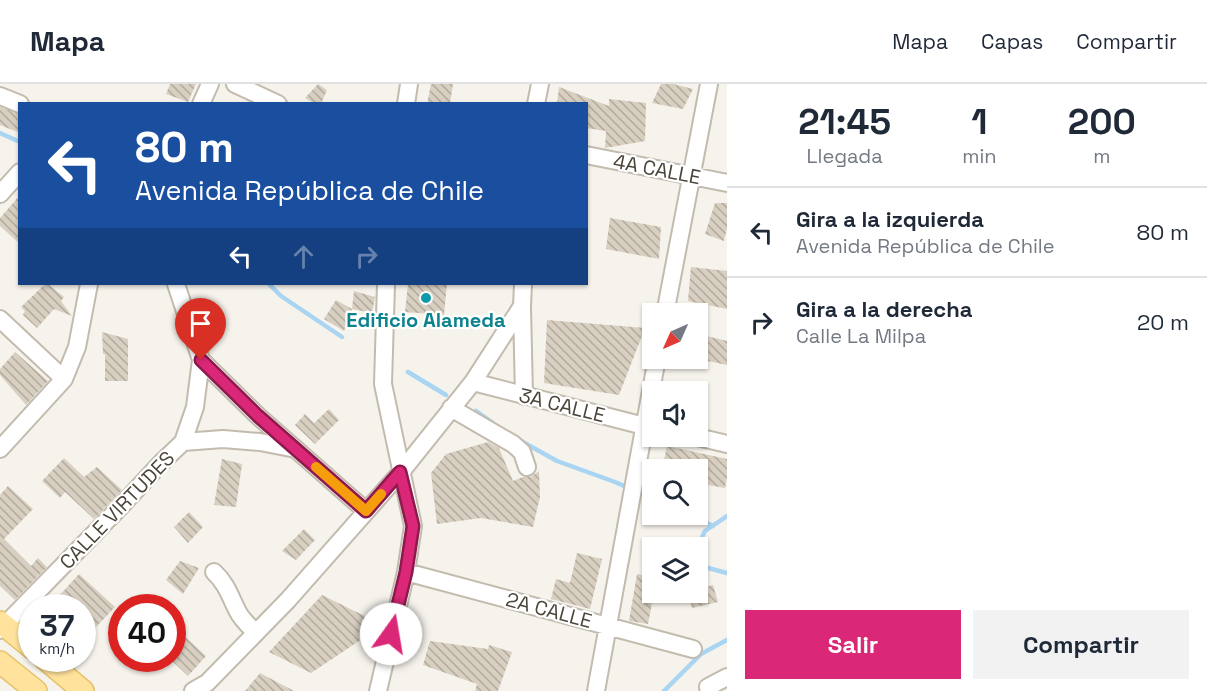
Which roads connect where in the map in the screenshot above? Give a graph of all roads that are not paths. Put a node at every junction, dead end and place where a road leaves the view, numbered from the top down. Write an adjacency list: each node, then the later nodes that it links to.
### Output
1 (210, 84): 7 (street)
2 (235, 84): 8 (street)
3 (409, 84): 9 (street)
4 (540, 84): 10 (street)
5 (709, 84): 14 (street)
6 (0, 96): 11 (street)
7 (202, 102)
8 (274, 102)
9 (406, 102)
10 (536, 102)
11 (18, 103)
12 (588, 154): 14 (street, 4A CALLE)
13 (18, 174): 16 (street)
14 (691, 176): 15 (street, 4A CALLE); 21 (street)
15 (727, 183)
16 (0, 194)
17 (89, 285): 25 (street)
18 (176, 285): 24 (street)
19 (386, 285): 37 (street)
20 (523, 285): 22 (street)
21 (667, 303)
22 (522, 306): 26 (street); 27 (street)
23 (0, 319): 25 (street)
24 (201, 360): 31 (street, CALLE VIRTUDES); 35 (street)
25 (64, 379): 34 (street)
26 (472, 382): 27 (street, 3A CALLE); 28 (street)
27 (524, 396): 29 (street, 3A CALLE)
28 (451, 408): 36 (street); 37 (street)
29 (642, 426)
30 (708, 440): 32 (street)
31 (183, 442): 35 (street, CALLE VIRTUDES); 41 (street, CALLE VIRTUDES)
32 (727, 444)
33 (644, 447): 42 (street)
34 (0, 449)
35 (297, 449): 38 (street)
36 (527, 467)
37 (400, 472): 38 (street); 40 (street)
38 (366, 511): 43 (street)
39 (214, 572): 43 (street)
40 (406, 572): 42 (street, 2A CALLE); 53 (street)
41 (1, 626): 44 (main road)
42 (608, 626): 45 (street, 2A CALLE); 54 (street)
43 (256, 633): 49 (street)
44 (18, 638)
45 (693, 650)
46 (0, 662): 51 (main road)
47 (61, 672): 52 (main road)
48 (727, 677): 50 (street)
49 (201, 688)
50 (709, 689)
51 (36, 691)
52 (83, 691)
53 (378, 691)
54 (596, 691)

